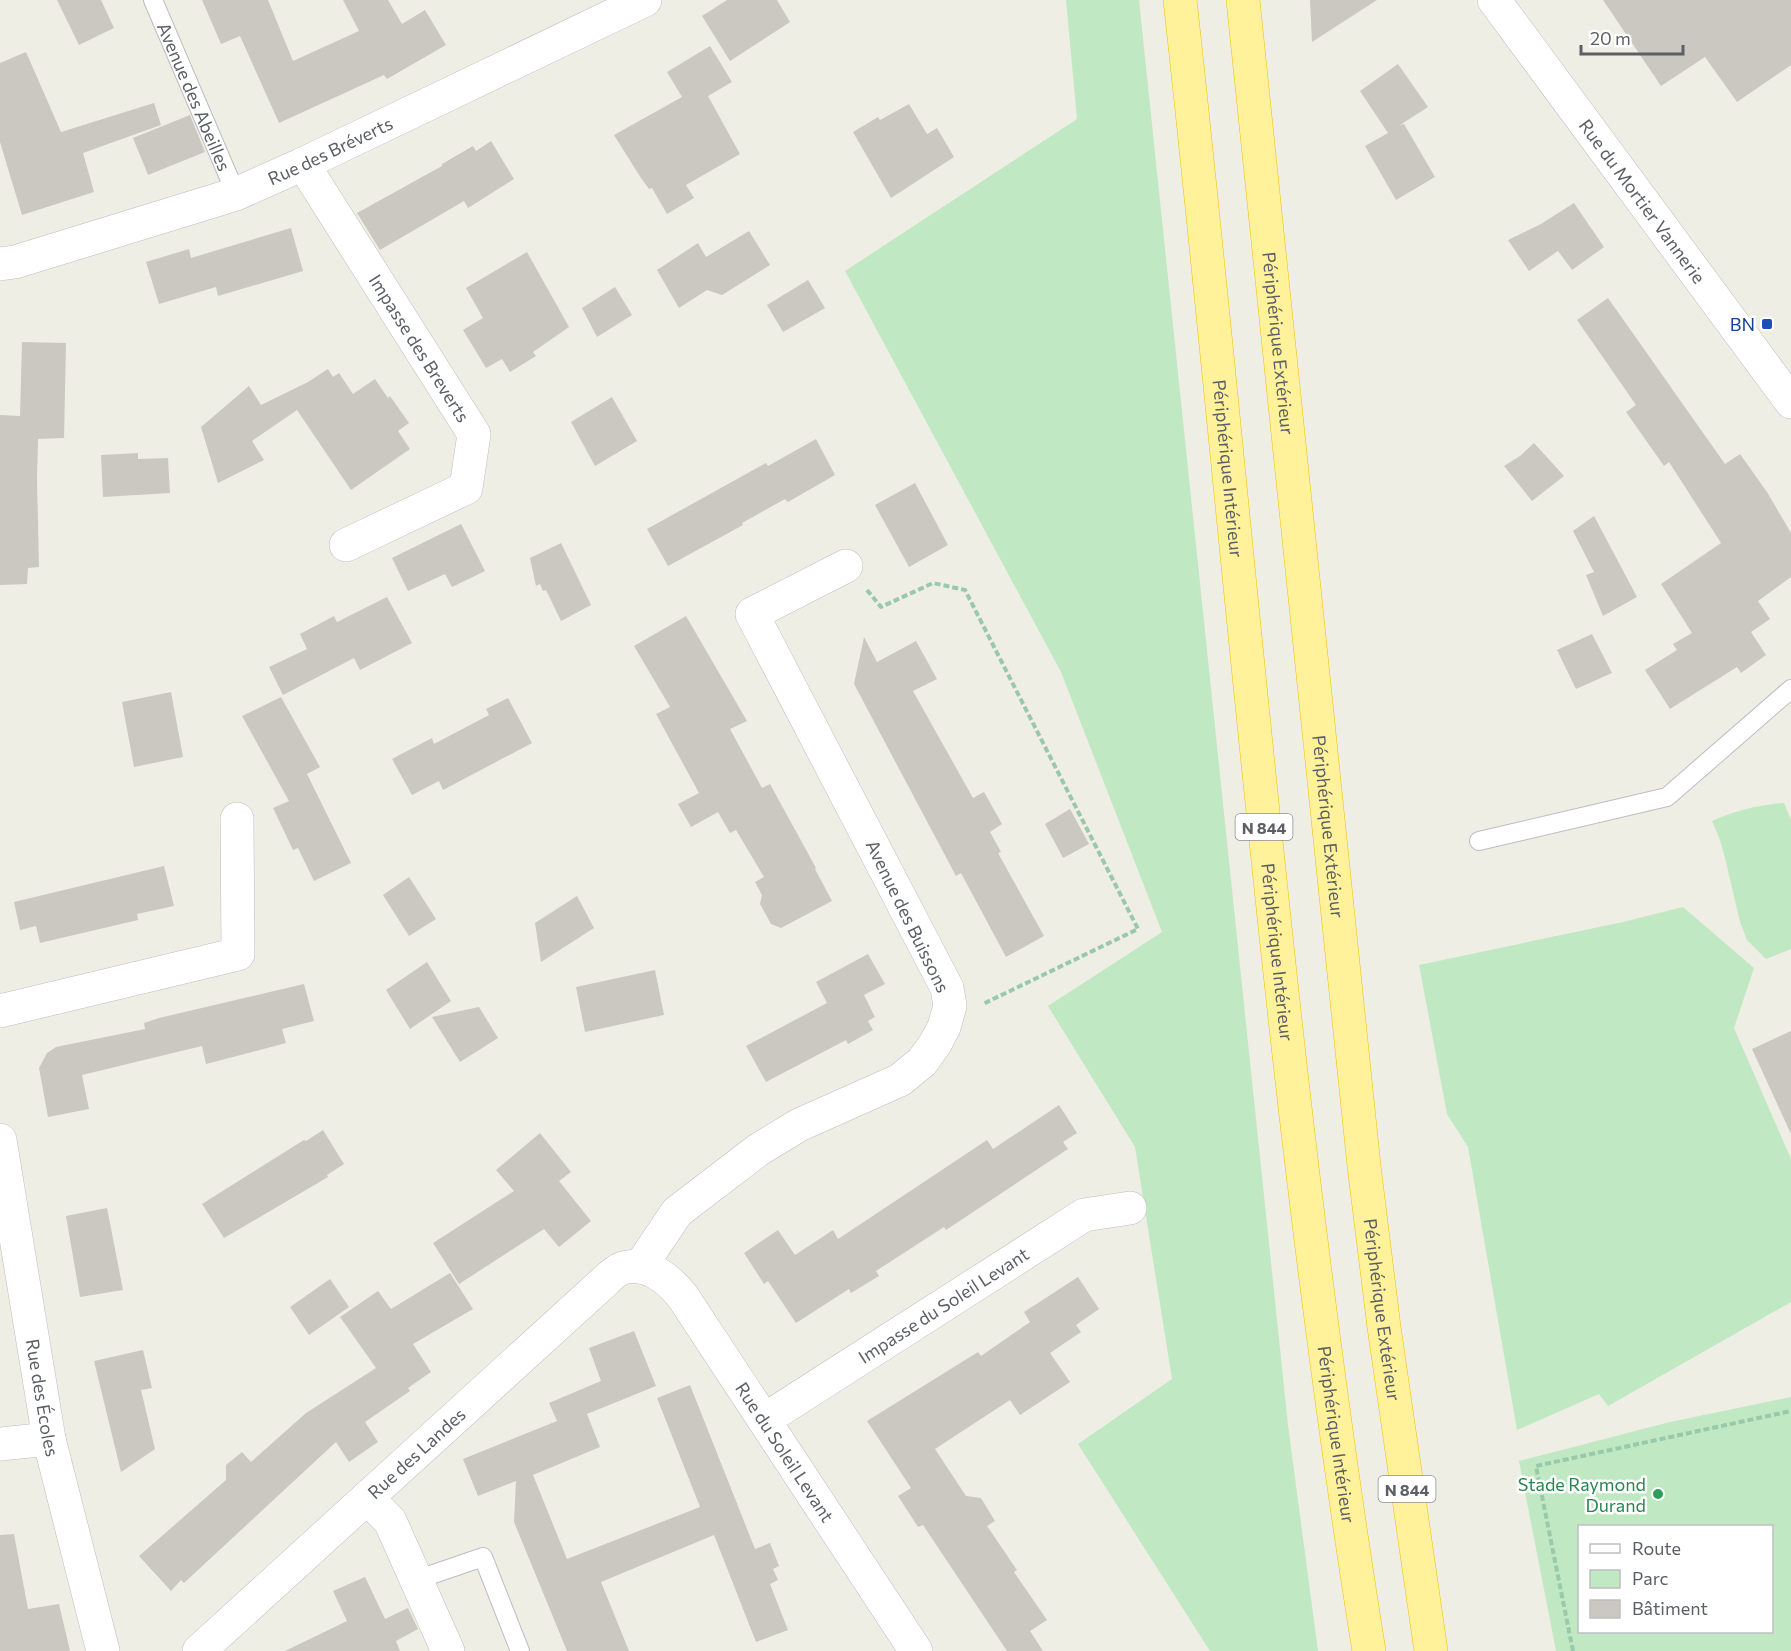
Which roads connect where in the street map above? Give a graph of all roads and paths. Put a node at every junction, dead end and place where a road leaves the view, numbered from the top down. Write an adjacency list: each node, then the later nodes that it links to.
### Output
1 (153, 0): 7 (lane, Avenue des Abeilles)
2 (645, 0): 6 (street, Rue des Bréverts)
3 (1180, 0): 31 (highway, Périphérique Intérieur / N 844)
4 (1243, 0): 32 (highway, Périphérique Extérieur / N 844)
5 (1494, 0): 9 (street, Rue du Mortier Vannerie)
6 (303, 164): 7 (street, Rue des Bréverts); 10 (street, Impasse des Breverts)
7 (236, 194): 8 (street, Rue des Bréverts)
8 (0, 264)
9 (1791, 402)
10 (346, 545)
11 (846, 566): 15 (street, Avenue des Buissons); 15 (path)
12 (1791, 689): 14 (lane)
13 (237, 819): 16 (street)
14 (1479, 841)
15 (950, 1006): 19 (street, Avenue des Buissons)
16 (0, 1011)
17 (0, 1140): 22 (street, Rue des Écoles)
18 (1130, 1208): 21 (street, Impasse du Soleil Levant)
19 (640, 1267): 21 (street, Rue du Soleil Levant); 24 (street, Rue des Landes)
20 (1791, 1411): 33 (path)
21 (764, 1420): 30 (street, Rue du Soleil Levant)
22 (49, 1439): 23 (street); 26 (street, Rue des Écoles)
23 (0, 1444)
24 (367, 1498): 25 (street); 27 (street, Rue des Landes)
25 (416, 1580): 28 (street); 29 (lane)
26 (103, 1651)
27 (198, 1651)
28 (448, 1651)
29 (520, 1651)
30 (916, 1651)
31 (1369, 1651)
32 (1431, 1651)
33 (1573, 1651)

